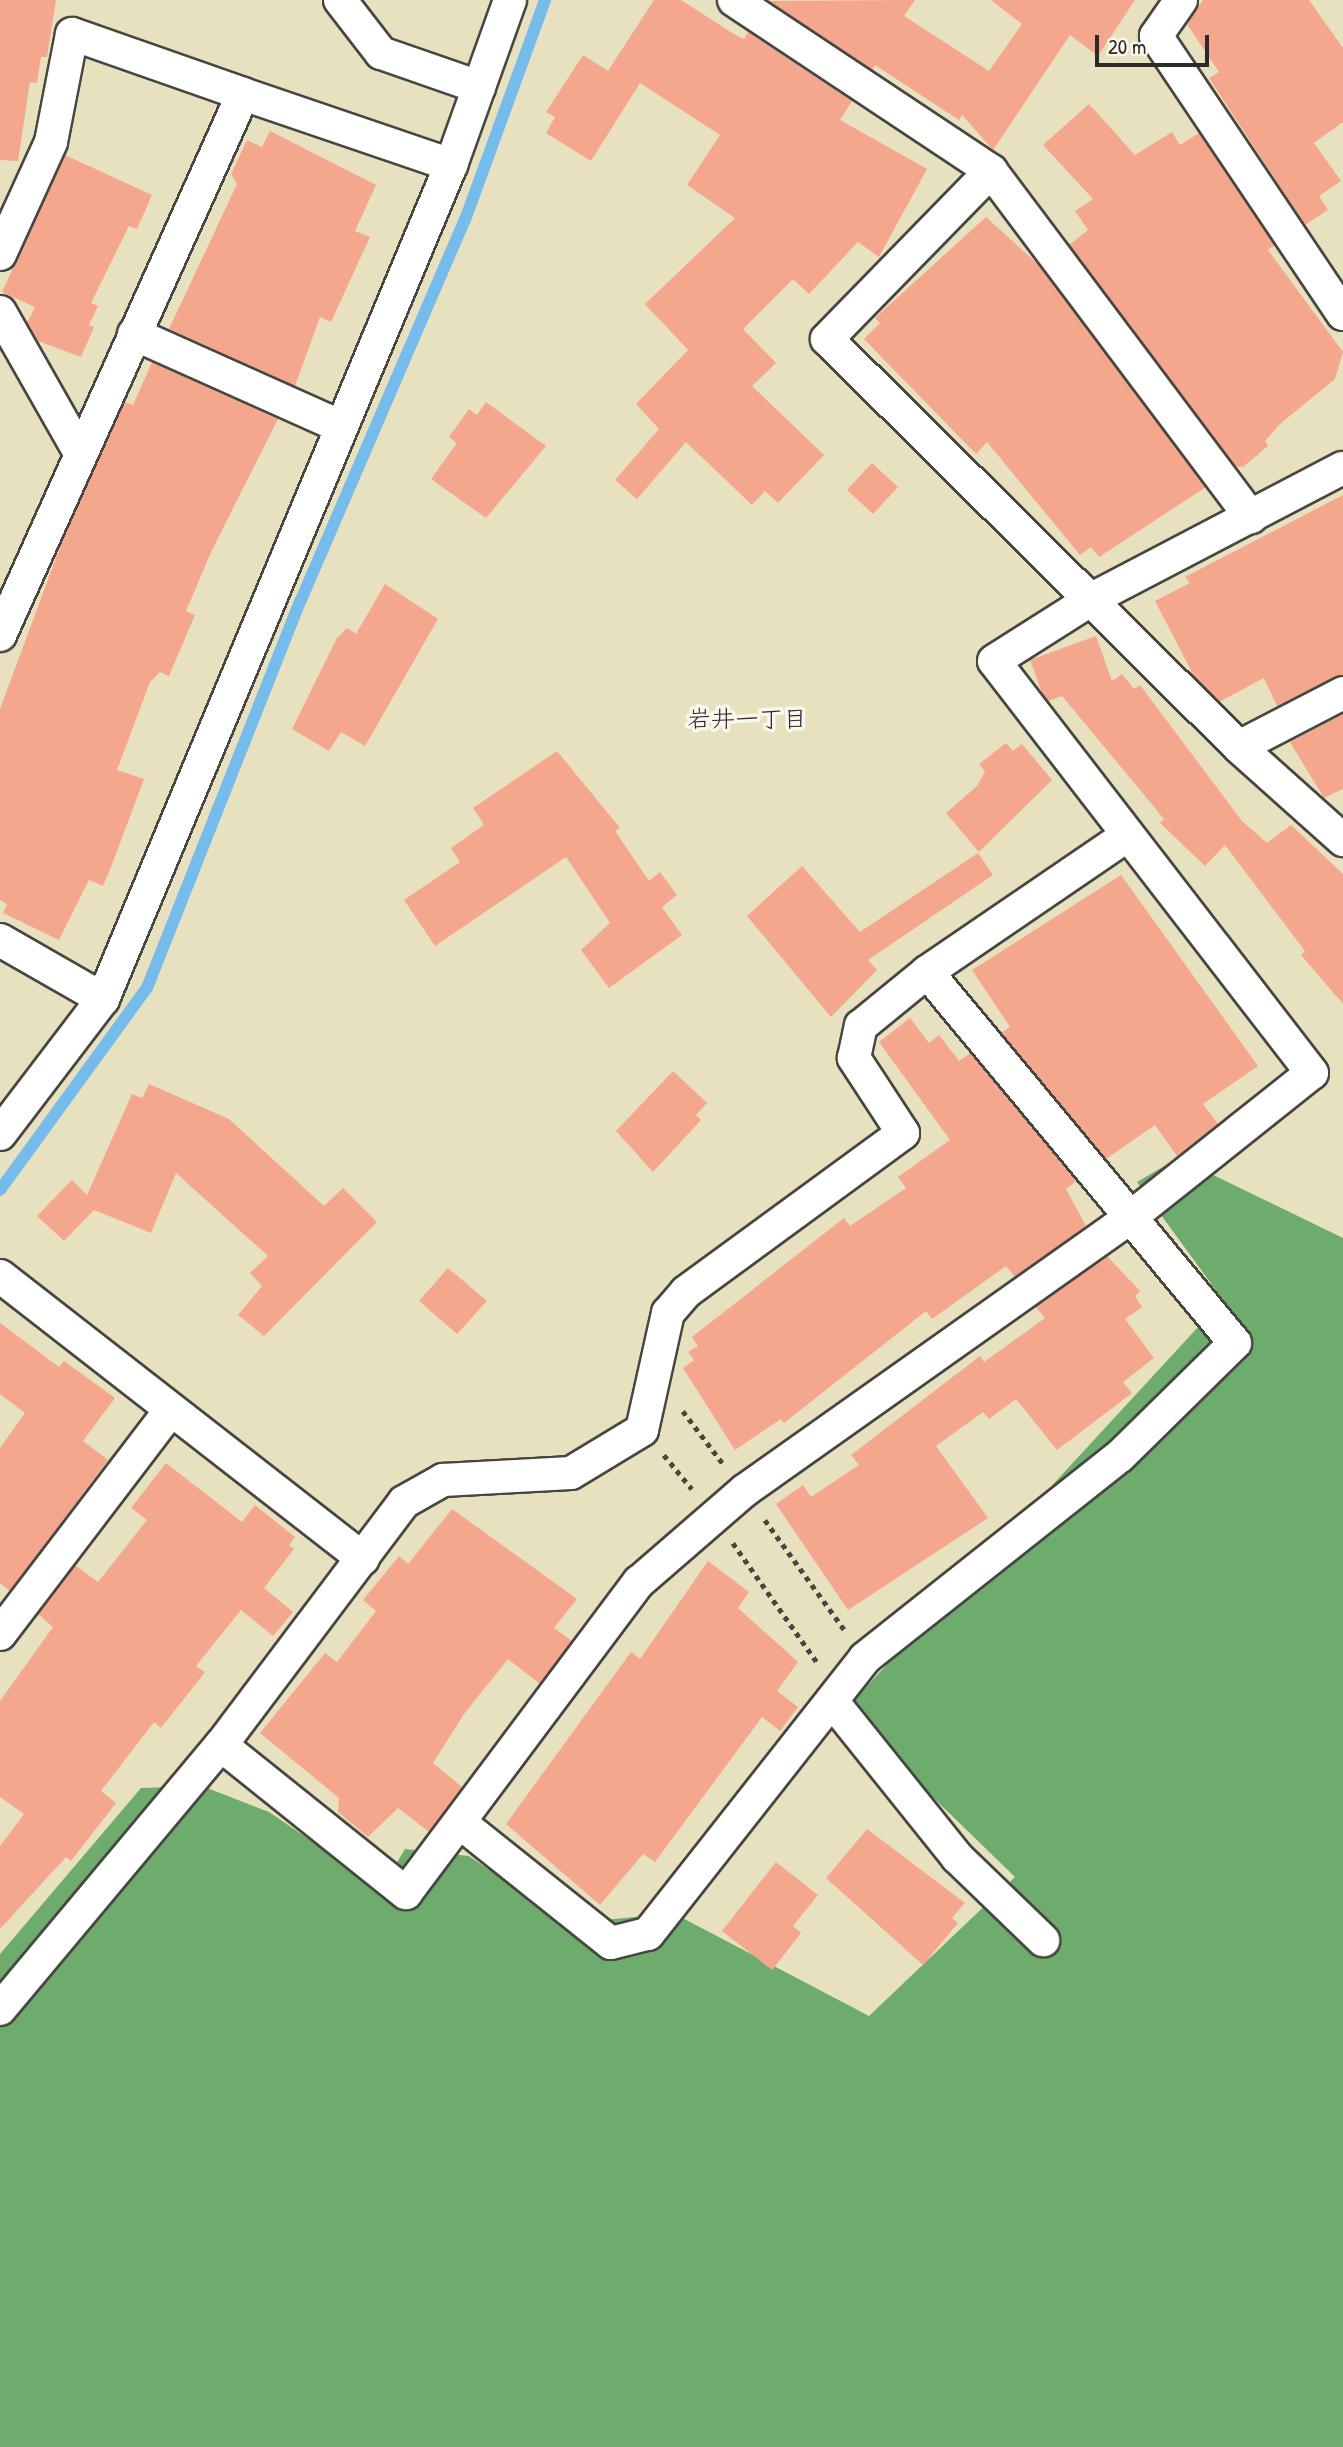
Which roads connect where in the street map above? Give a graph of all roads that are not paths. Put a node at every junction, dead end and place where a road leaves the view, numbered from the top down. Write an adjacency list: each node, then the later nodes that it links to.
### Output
1 (340, 0): 5 (street)
2 (510, 0): 5 (street)
3 (734, 0): 8 (street)
4 (1181, 0): 11 (street)
5 (479, 87): 7 (street)
6 (243, 94): 7 (street); 9 (street); 12 (street)
7 (451, 165): 13 (street)
8 (991, 171): 16 (street); 17 (street)
9 (0, 254)
10 (0, 312): 14 (street)
11 (1343, 314)
12 (134, 334): 13 (street); 14 (street)
13 (340, 426): 25 (street)
14 (79, 451): 18 (street)
15 (1343, 468): 16 (street)
16 (1251, 517): 17 (street)
17 (1090, 600): 20 (street); 21 (street)
18 (0, 635)
19 (1343, 693): 20 (street)
20 (1240, 747): 22 (street)
21 (1128, 835): 24 (street); 27 (street)
22 (1343, 840)
23 (0, 940): 25 (street)
24 (927, 972): 27 (street); 30 (street)
25 (103, 999): 26 (street)
26 (0, 1134)
27 (1127, 1220): 32 (street); 34 (street)
28 (0, 1276): 29 (street)
29 (170, 1411): 30 (street); 31 (street)
30 (363, 1559): 33 (street)
31 (0, 1634)
32 (834, 1696): 34 (street); 35 (street)
33 (221, 1745): 34 (street); 36 (street)
34 (463, 1825)
35 (1043, 1940)
36 (0, 2009)

